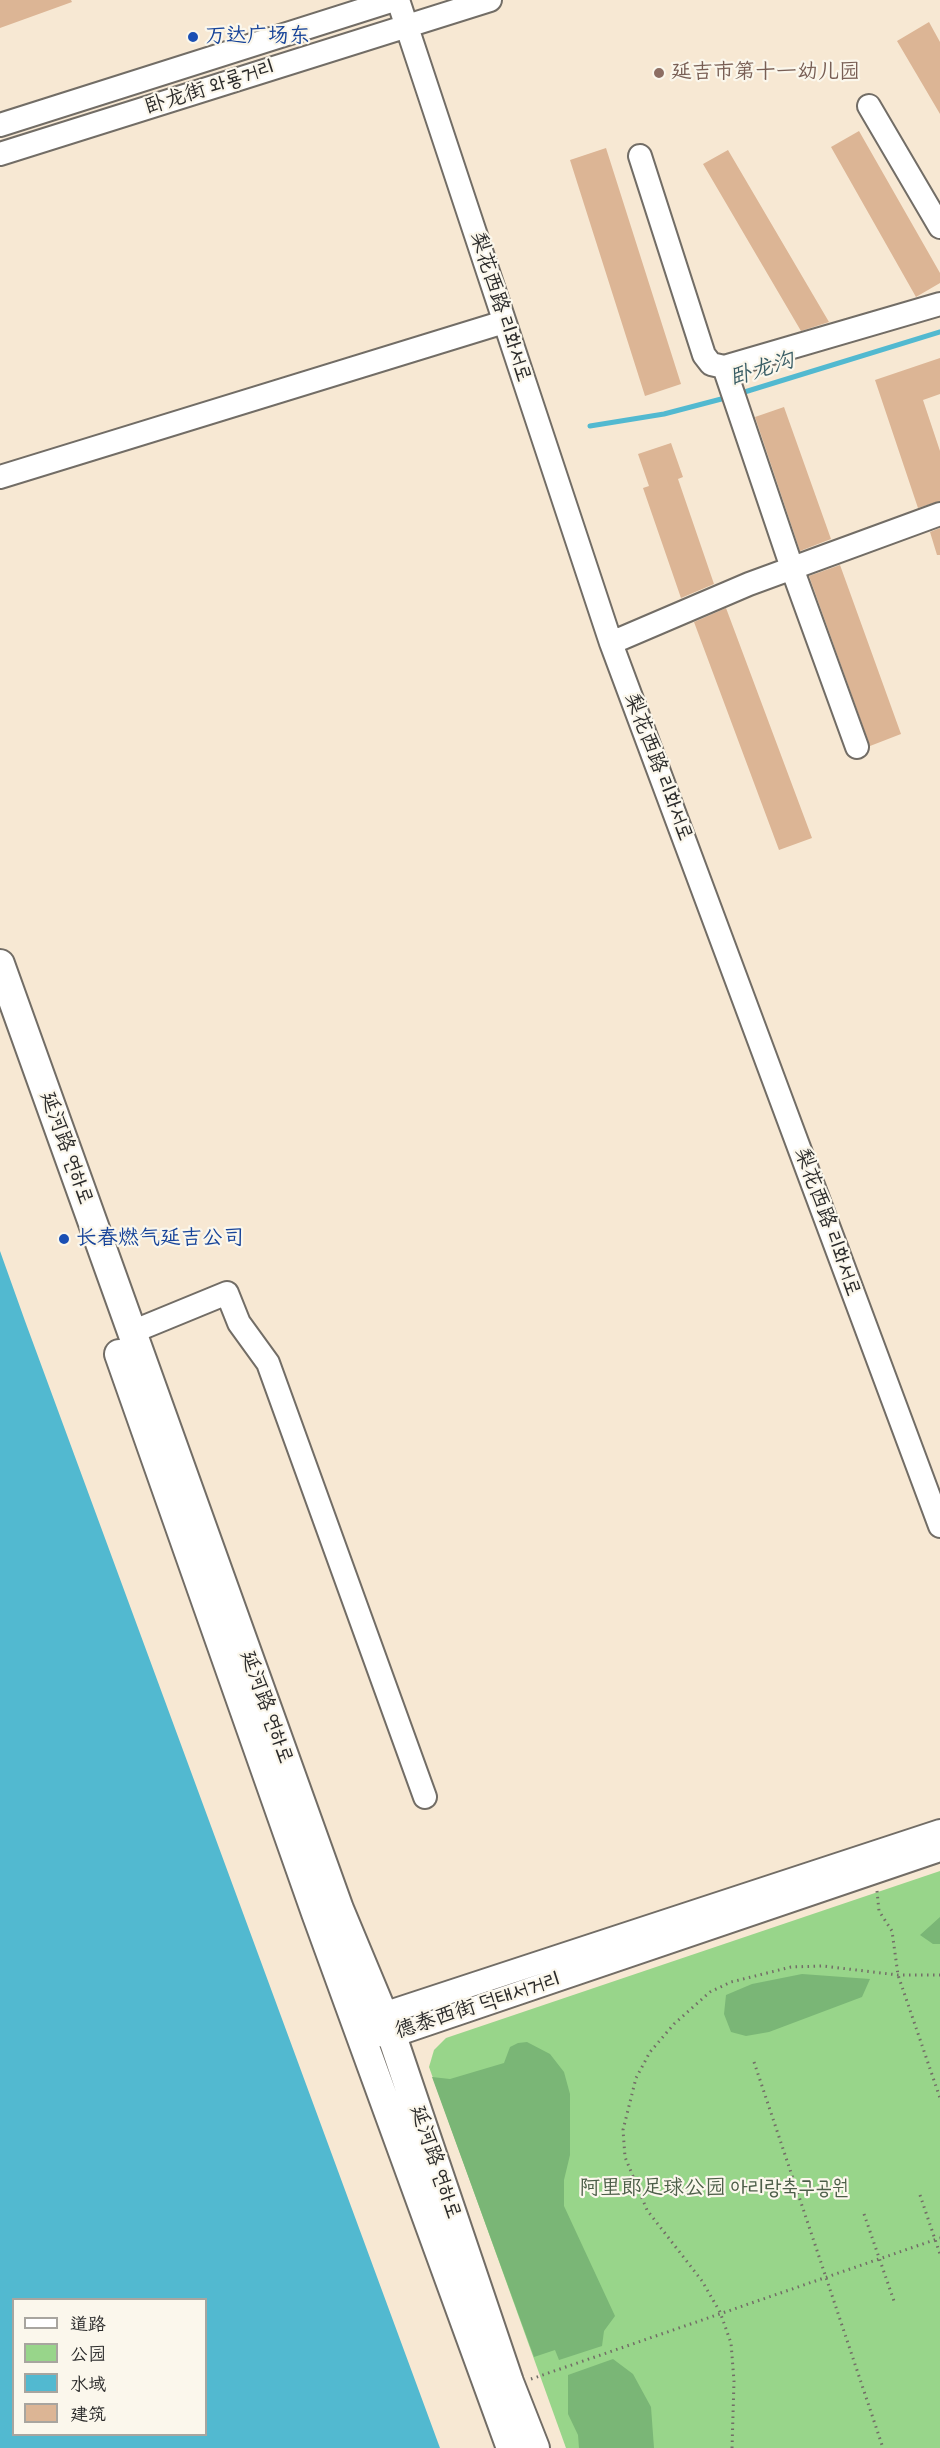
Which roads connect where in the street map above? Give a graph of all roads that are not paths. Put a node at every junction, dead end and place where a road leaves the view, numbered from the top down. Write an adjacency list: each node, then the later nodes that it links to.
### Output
1 (396, 0): 3 (street, 梨花西路 리화서로); 5 (street, 卧龙街 와룡거리)
2 (490, 0): 3 (street, 卧龙街 와룡거리)
3 (406, 26): 6 (street, 卧龙街 와룡거리); 10 (street, 梨花西路 리화서로)
4 (869, 106): 8 (street)
5 (0, 125)
6 (0, 154)
7 (640, 156): 11 (street)
8 (940, 227)
9 (940, 304): 11 (street)
10 (504, 322): 12 (street); 15 (street, 梨花西路 리화서로)
11 (730, 384): 14 (street)
12 (0, 477)
13 (940, 514): 14 (street)
14 (792, 568): 15 (street); 16 (street)
15 (611, 644): 20 (street, 梨花西路 리화서로)
16 (857, 747)
17 (0, 964): 19 (main road, 延河路 연하로)
18 (0, 1018): 25 (main road, 延河路 연하로)
19 (132, 1332): 21 (street); 24 (main road, 延河路 연하로)
20 (940, 1526)
21 (425, 1797)
22 (940, 1831): 24 (street, 德泰西街 덕태서거리)
23 (940, 1850): 24 (street, 德泰西街 덕태서거리)
24 (388, 2025): 25 (street, 德泰西街 덕태서거리); 27 (main road, 延河路 연하로)
25 (360, 2035): 26 (main road, 延河路 연하로)
26 (512, 2448)
27 (535, 2448)

